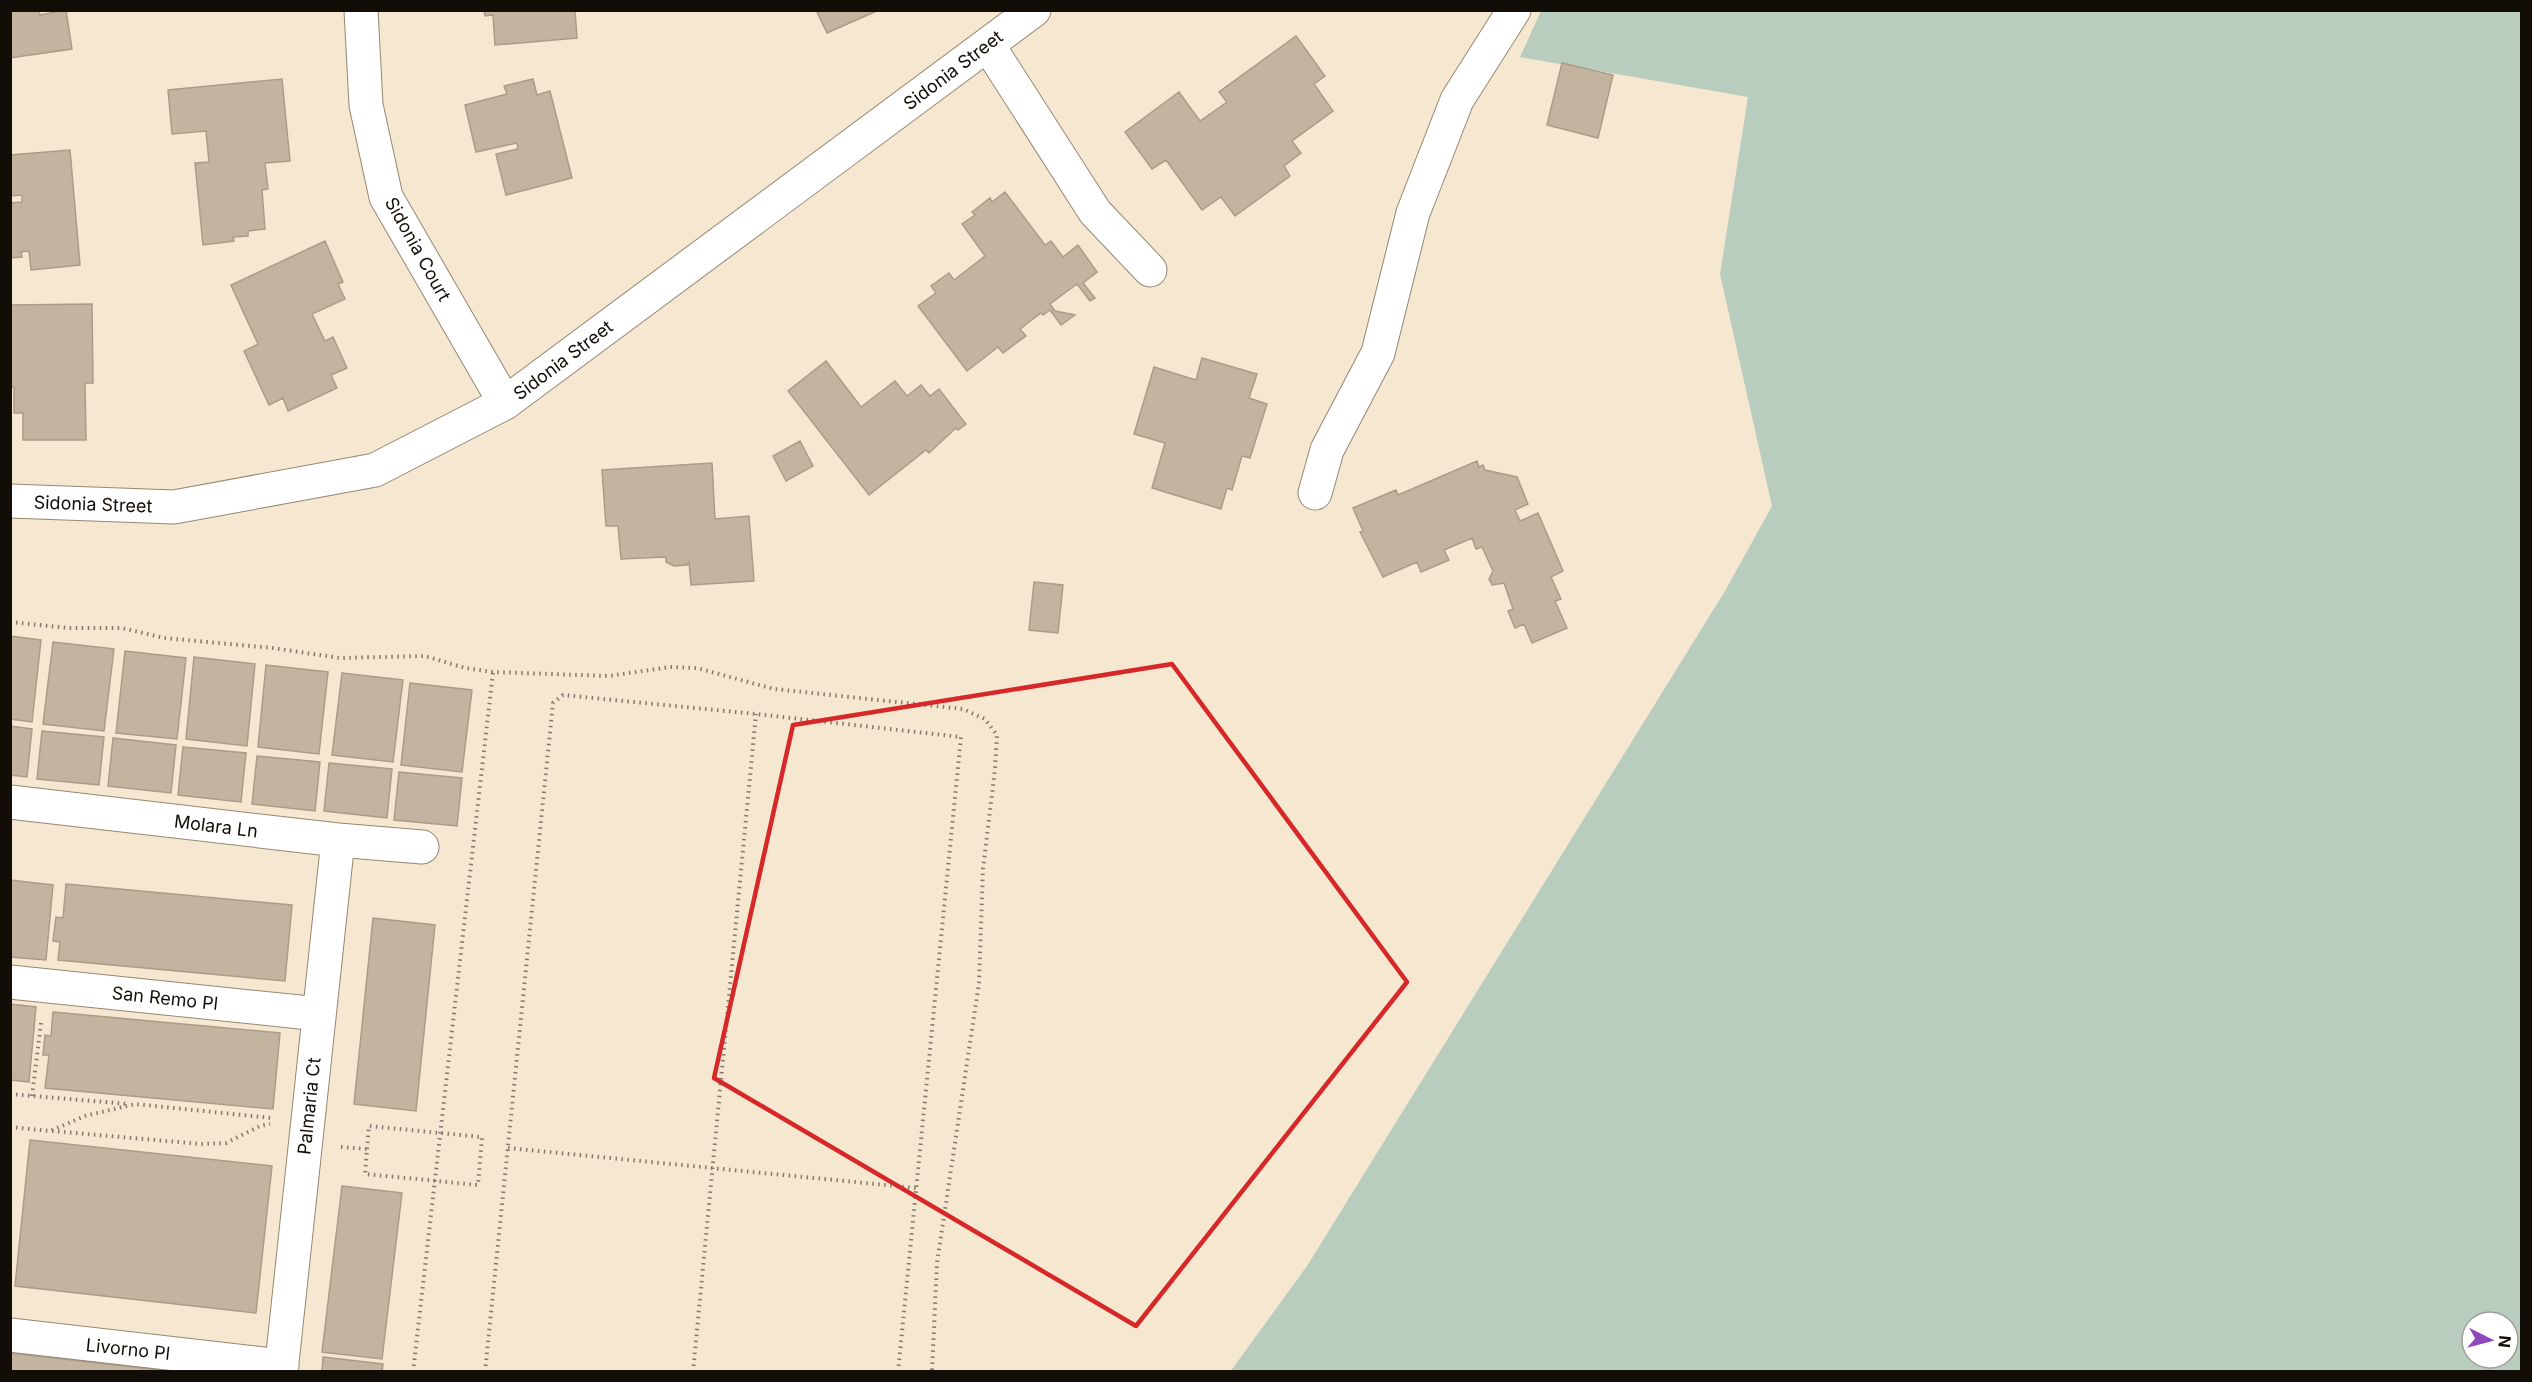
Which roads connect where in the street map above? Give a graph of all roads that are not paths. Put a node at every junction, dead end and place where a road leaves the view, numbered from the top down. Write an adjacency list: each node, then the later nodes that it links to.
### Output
1 (361, 10): 6 (street, Sidonia Court)
2 (1034, 10): 4 (street, Sidonia Street)
3 (1514, 10): 7 (street)
4 (988, 45): 5 (street); 6 (street, Sidonia Street)
5 (1150, 270)
6 (505, 403): 8 (street, Sidonia Street)
7 (1315, 493)
8 (10, 501)
9 (10, 802): 10 (street, Molara Ln)
10 (338, 840): 11 (street, Molara Ln); 13 (street, Palmaria Ct)
11 (422, 847)
12 (10, 982): 13 (street, San Remo Pl)
13 (319, 1014): 15 (street, Palmaria Ct)
14 (10, 1335): 15 (street, Livorno Pl)
15 (282, 1369)

